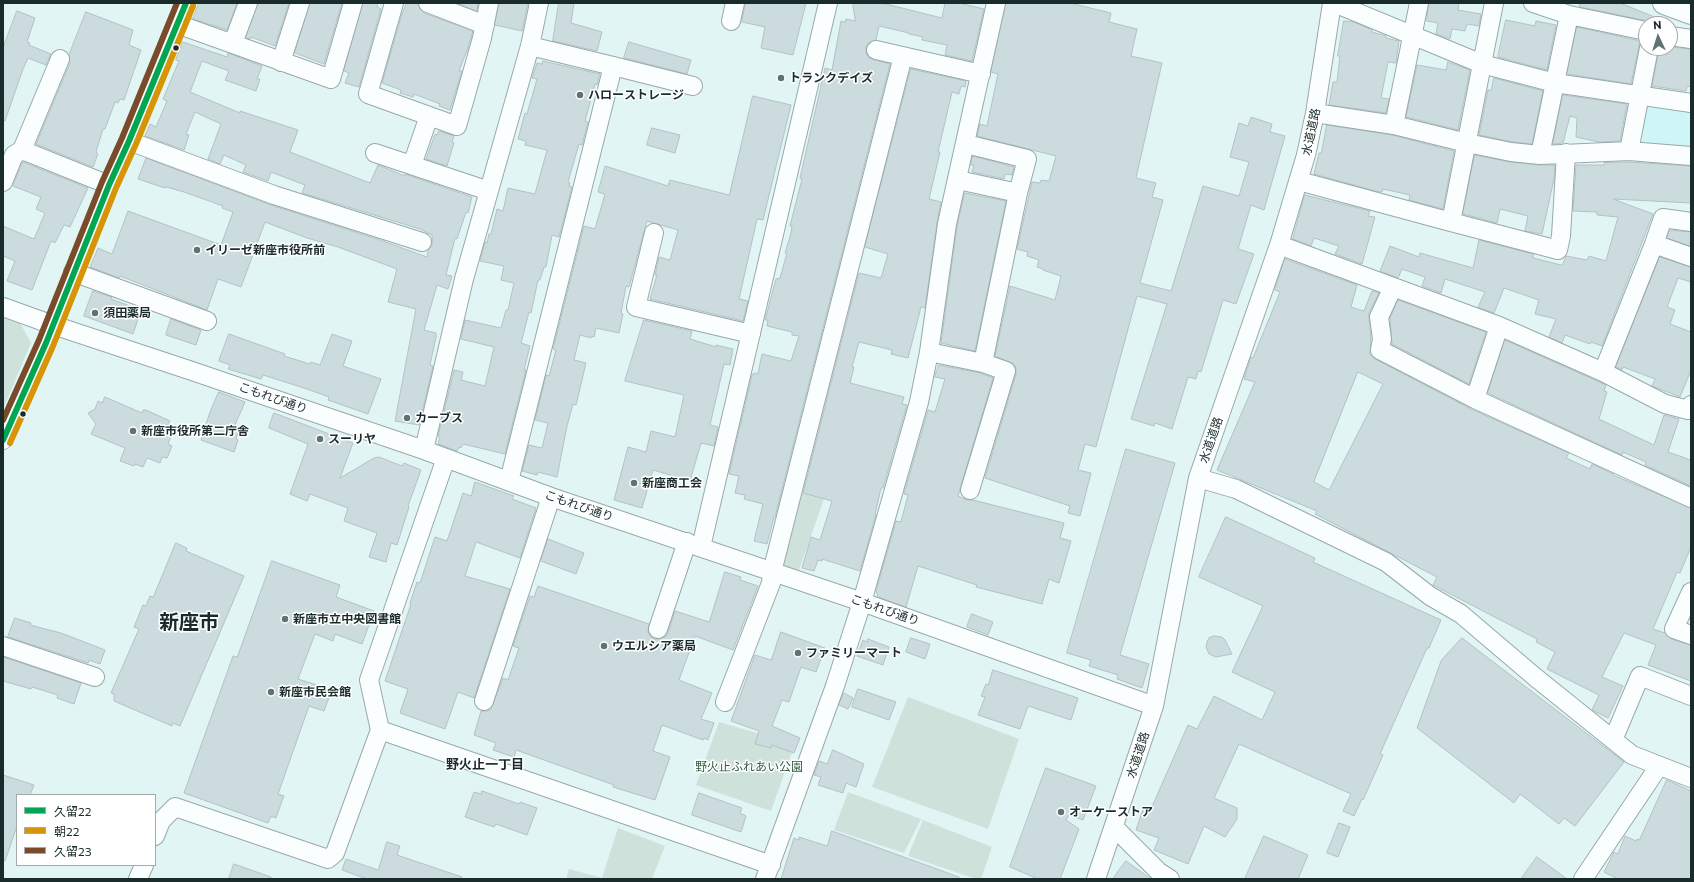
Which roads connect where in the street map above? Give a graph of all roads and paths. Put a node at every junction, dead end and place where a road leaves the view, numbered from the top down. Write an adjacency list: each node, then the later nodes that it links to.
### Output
1 (186, 3): 20 (street)
2 (248, 3): 26 (street)
3 (300, 3): 32 (street)
4 (353, 3): 32 (street)
5 (394, 3): 41 (street)
6 (428, 3): 21 (street)
7 (489, 3): 21 (street)
8 (539, 3): 27 (street)
9 (735, 3): 19 (street)
10 (828, 3): 72 (street)
11 (996, 3): 35 (street)
12 (1333, 3): 23 (street); 40 (street, 水道道路)
13 (1419, 3): 23 (street)
14 (1494, 3): 33 (street)
15 (1533, 3): 18 (street)
16 (1664, 3): 17 (highway)
17 (1691, 14)
18 (1569, 15): 22 (street); 36 (street)
19 (731, 21)
20 (177, 24): 26 (street); 43 (street)
21 (485, 25): 41 (street)
22 (1638, 29)
23 (1413, 34): 33 (street); 42 (street)
24 (1678, 37): 25 (street)
25 (1691, 39)
26 (233, 43): 32 (street)
27 (530, 46): 34 (street); 57 (street)
28 (876, 50): 29 (street)
29 (904, 56): 35 (street); 87 (street)
30 (1648, 56): 38 (street)
31 (60, 59): 46 (street)
32 (281, 62)
33 (1482, 64): 36 (street); 44 (street)
34 (613, 66): 37 (street); 82 (street)
35 (981, 74): 45 (street)
36 (1555, 83): 38 (street); 50 (street)
37 (693, 86)
38 (1640, 96): 39 (street); 47 (street)
39 (1691, 103)
40 (1315, 113): 42 (street); 54 (street, 水道道路)
41 (429, 116): 52 (street)
42 (1394, 125): 44 (street)
43 (128, 141): 56 (street); 62 (street)
44 (1467, 143): 50 (street); 59 (street)
45 (966, 144): 53 (street); 58 (street)
46 (22, 150): 55 (street); 56 (street)
47 (1629, 151): 49 (street); 51 (street)
48 (375, 153): 52 (street)
49 (1566, 153): 50 (street); 59 (street)
50 (1540, 155)
51 (1691, 156)
52 (412, 164): 57 (street)
53 (958, 180): 58 (street); 73 (street)
54 (1299, 180): 59 (street); 64 (street, 水道道路)
55 (3, 182)
56 (109, 186): 66 (street)
57 (489, 191): 79 (street)
58 (1018, 193): 74 (street)
59 (1451, 222)
60 (1691, 222): 63 (street)
61 (654, 234): 72 (street)
62 (422, 242)
63 (1654, 244): 65 (street); 75 (street)
64 (1279, 245): 67 (street); 81 (street, 水道道路)
65 (1691, 257)
66 (73, 272): 69 (street); 70 (street)
67 (1393, 286): 71 (street); 76 (street)
68 (3, 307): 70 (street, こもれび通り)
69 (206, 320)
70 (53, 326): 78 (street); 79 (street, こもれび通り)
71 (1499, 326): 75 (street); 76 (street)
72 (751, 334): 86 (street)
73 (929, 352): 74 (street); 89 (street)
74 (983, 363): 83 (street)
75 (1603, 372): 77 (street)
76 (1475, 399): 85 (street)
77 (1691, 405)
78 (3, 440)
79 (424, 450): 80 (street, こもれび通り)
80 (446, 458): 82 (street, こもれび通り); 98 (street)
81 (1198, 478): 97 (street, 水道道路); 99 (street)
82 (509, 481): 84 (street, こもれび通り)
83 (970, 490)
84 (551, 497): 86 (street, こもれび通り); 95 (street)
85 (1691, 498)
86 (694, 545): 87 (street, こもれび通り); 90 (street)
87 (772, 572): 89 (street, こもれび通り); 96 (street)
88 (1691, 592): 91 (street)
89 (862, 602): 97 (street, こもれび通り); 105 (street)
90 (658, 630)
91 (1691, 634)
92 (3, 646): 93 (street)
93 (95, 677)
94 (1691, 696): 99 (street)
95 (484, 701)
96 (725, 702)
97 (1154, 706): 102 (street, 水道道路)
98 (380, 730): 103 (street); 105 (street)
99 (1613, 740): 100 (street)
100 (1659, 766): 101 (street); 109 (street)
101 (1691, 778)
102 (1114, 827): 107 (street, 水道道路); 108 (street)
103 (156, 833)
104 (144, 866): 106 (street)
105 (768, 872)
106 (138, 879)
107 (1096, 879)
108 (1170, 879)
109 (1583, 879)

